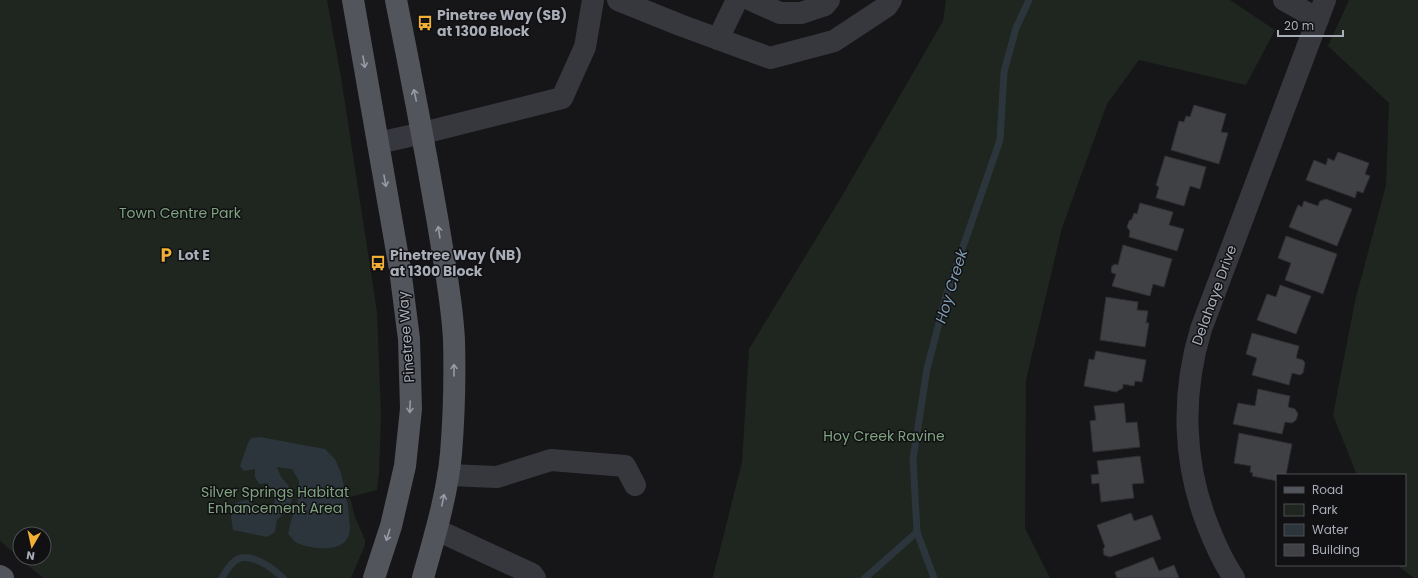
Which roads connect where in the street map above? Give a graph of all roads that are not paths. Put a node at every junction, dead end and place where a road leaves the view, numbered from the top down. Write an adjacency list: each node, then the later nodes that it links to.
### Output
1 (353, 0): 13 (main road, Pinetree Way, one-way to 13)
2 (396, 0): 12 (main road, one-way to 2)
3 (593, 0): 12 (street)
4 (618, 0): 11 (street)
5 (737, 0): 11 (street)
6 (751, 0): 7 (street)
7 (829, 0)
8 (891, 0): 11 (street)
9 (1284, 0): 10 (street)
10 (1322, 9): 22 (street, Delahaye Drive)
11 (718, 39)
12 (423, 133): 13 (street); 14 (main road, one-way to 12)
13 (378, 143): 19 (main road, Pinetree Way, one-way to 19)
14 (448, 475): 15 (street); 16 (main road, one-way to 14)
15 (635, 485)
16 (437, 530): 20 (main road); 21 (street)
17 (0, 576): 18 (main road)
18 (3, 578)
19 (374, 578)
20 (422, 578)
21 (535, 578)
22 (1234, 578)

